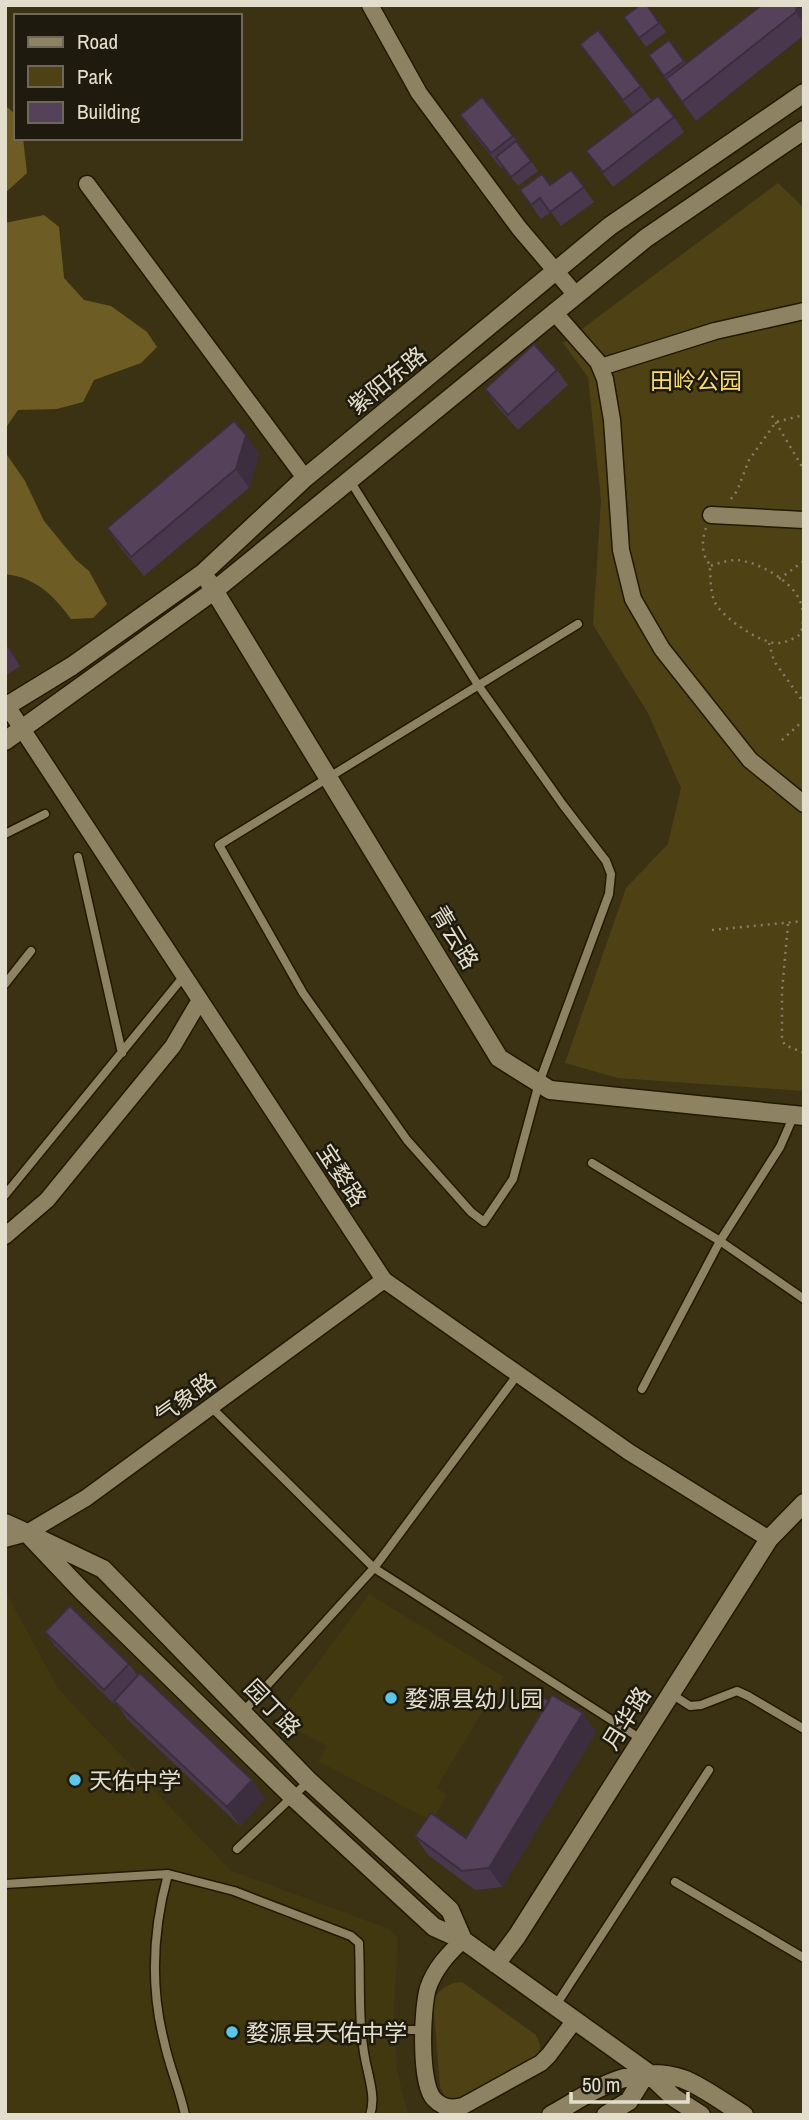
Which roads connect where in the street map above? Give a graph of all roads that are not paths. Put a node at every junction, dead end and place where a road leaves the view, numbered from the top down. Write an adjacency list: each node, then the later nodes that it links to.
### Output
1 (370, 5): 5 (street)
2 (804, 93): 5 (main road, 紫阳东路)
3 (804, 130): 6 (main road)
4 (87, 184): 10 (street)
5 (555, 272): 6 (street); 10 (main road, 紫阳东路)
6 (576, 295): 8 (main road)
7 (804, 311): 9 (street)
8 (554, 312): 9 (street); 11 (main road)
9 (601, 367): 22 (street)
10 (305, 478): 14 (main road, 紫阳东路)
11 (349, 479): 15 (main road); 17 (lane)
12 (711, 515): 13 (street)
13 (804, 520)
14 (203, 573): 15 (main road, 青云路); 18 (main road, 紫阳东路)
15 (215, 590): 19 (main road); 21 (main road, 青云路)
16 (578, 624): 17 (lane)
17 (478, 685): 21 (lane); 31 (lane)
18 (6, 707): 19 (street, 宝婺路)
19 (22, 729): 20 (main road); 27 (street, 宝婺路)
20 (5, 741)
21 (329, 777): 31 (main road, 青云路); 31 (lane)
22 (804, 804)
23 (45, 814): 24 (lane)
24 (5, 834)
25 (78, 857): 30 (lane)
26 (31, 951): 28 (lane)
27 (184, 976): 29 (street, 宝婺路); 30 (lane)
28 (5, 984)
29 (200, 1000): 35 (street); 37 (street, 宝婺路)
30 (122, 1053): 34 (lane)
31 (539, 1083): 32 (main road, 青云路)
32 (799, 1116): 36 (lane)
33 (592, 1163): 36 (lane)
34 (5, 1195)
35 (5, 1236)
36 (720, 1241): 38 (lane); 40 (lane)
37 (384, 1280): 39 (street, 宝婺路); 41 (street, 气象路)
38 (804, 1299)
39 (518, 1374): 47 (street, 宝婺路); 48 (lane)
40 (642, 1389)
41 (211, 1407): 45 (street, 气象路); 48 (lane)
42 (804, 1503): 47 (main road, 月华路)
43 (5, 1511): 45 (main road, 园丁路)
44 (5, 1523): 45 (main road, 园丁路)
45 (27, 1533): 46 (street, 气象路); 50 (main road, 园丁路); 55 (main road, 园丁路)
46 (5, 1539)
47 (769, 1539): 49 (main road, 月华路)
48 (374, 1568): 50 (lane); 52 (lane)
49 (670, 1693): 51 (lane); 52 (main road, 月华路)
50 (243, 1712): 54 (main road, 园丁路)
51 (804, 1730)
52 (641, 1739): 62 (main road, 月华路)
53 (709, 1770): 63 (lane)
54 (309, 1781): 55 (lane); 60 (main road, 园丁路)
55 (293, 1797): 56 (lane); 60 (main road, 园丁路)
56 (237, 1849)
57 (168, 1874): 59 (lane); 66 (lane); 68 (lane)
58 (676, 1882): 61 (lane)
59 (5, 1884)
60 (463, 1940): 62 (main road, 园丁路); 65 (street)
61 (804, 1958)
62 (496, 1964): 63 (main road, 园丁路)
63 (555, 2006): 64 (main road, 园丁路)
64 (575, 2020): 65 (street); 67 (main road, 园丁路)
65 (424, 2029): 66 (lane)
66 (359, 2030): 69 (lane)
67 (647, 2072): 70 (main road); 71 (main road); 72 (main road, 园丁路); 73 (main road)
68 (186, 2115)
69 (370, 2115)
70 (551, 2115)
71 (606, 2115)
72 (701, 2115)
73 (744, 2115)

